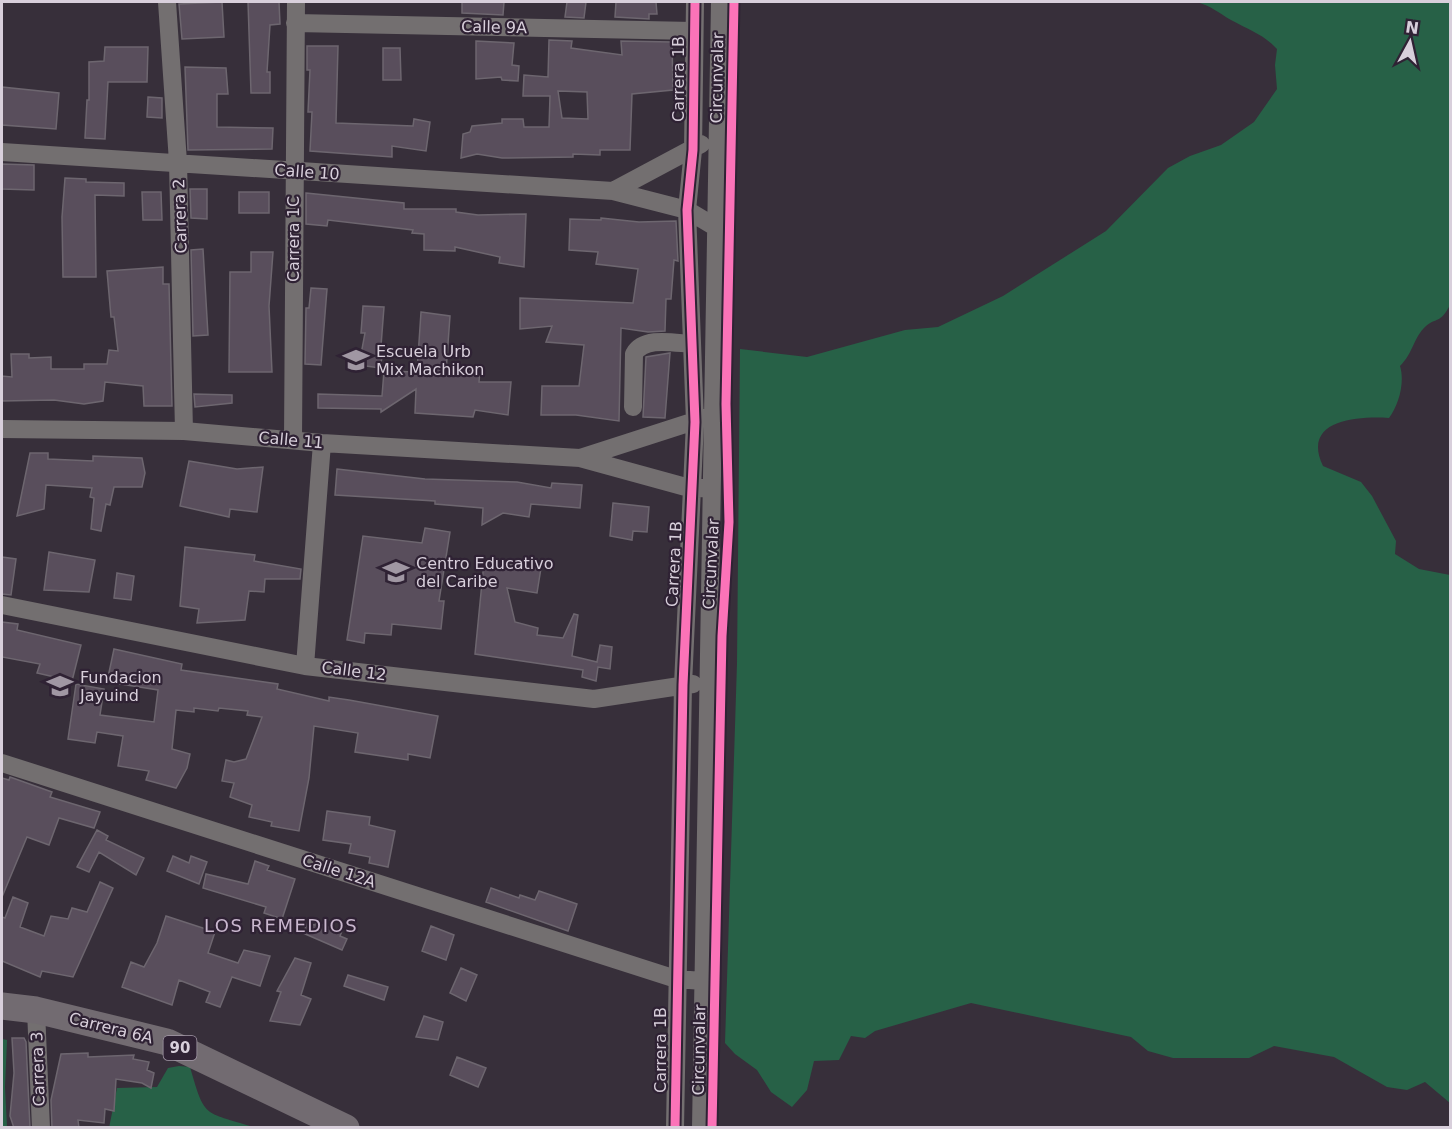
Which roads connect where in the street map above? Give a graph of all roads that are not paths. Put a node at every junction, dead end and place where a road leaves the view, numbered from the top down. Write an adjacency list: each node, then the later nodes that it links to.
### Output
1 (167, 2): 10 (street, Carrera 2)
2 (296, 2): 5 (street, Carrera 1C)
3 (695, 2): 6 (street, Carrera 1B)
4 (720, 2): 7 (street)
5 (296, 23): 6 (street, Calle 9A); 11 (street, Carrera 1C)
6 (693, 31): 8 (street, Carrera 1B)
7 (718, 131): 8 (street); 14 (street)
8 (693, 150): 12 (street); 13 (street, Carrera 1B)
9 (2, 152): 10 (street, Calle 10)
10 (178, 162): 11 (street, Calle 10); 20 (street, Carrera 2)
11 (293, 172): 12 (street, Calle 10); 21 (street, Carrera 1C)
12 (613, 191): 13 (street, Calle 10)
13 (687, 210): 14 (street, Calle 10); 15 (street, Carrera 1B)
14 (717, 228): 17 (street)
15 (692, 344): 16 (street); 18 (street, Carrera 1B)
16 (633, 407)
17 (714, 413): 18 (street); 24 (street)
18 (695, 422): 23 (street); 25 (street, Carrera 1B)
19 (2, 429): 20 (street, Calle 11)
20 (184, 431): 21 (street, Calle 11)
21 (293, 441): 22 (street, Calle 11)
22 (322, 443): 23 (street, Calle 11); 27 (street)
23 (580, 458): 25 (street)
24 (712, 488): 25 (street); 28 (street)
25 (693, 489): 29 (street, Carrera 1B)
26 (2, 605): 27 (street, Calle 12)
27 (305, 666): 29 (street, Calle 12)
28 (709, 681): 29 (street, Calle 12); 32 (street)
29 (683, 685): 31 (street, Carrera 1B)
30 (2, 763): 31 (street, Calle 12A)
31 (676, 979): 32 (street, Calle 12A); 37 (street, Carrera 1B)
32 (703, 981): 38 (street)
33 (2, 1006): 34 (highway, Carrera 6A / 90)
34 (36, 1010): 35 (street, Carrera 3); 36 (highway, Carrera 6A / 90)
35 (41, 1128)
36 (346, 1128)
37 (675, 1128)
38 (701, 1128)

